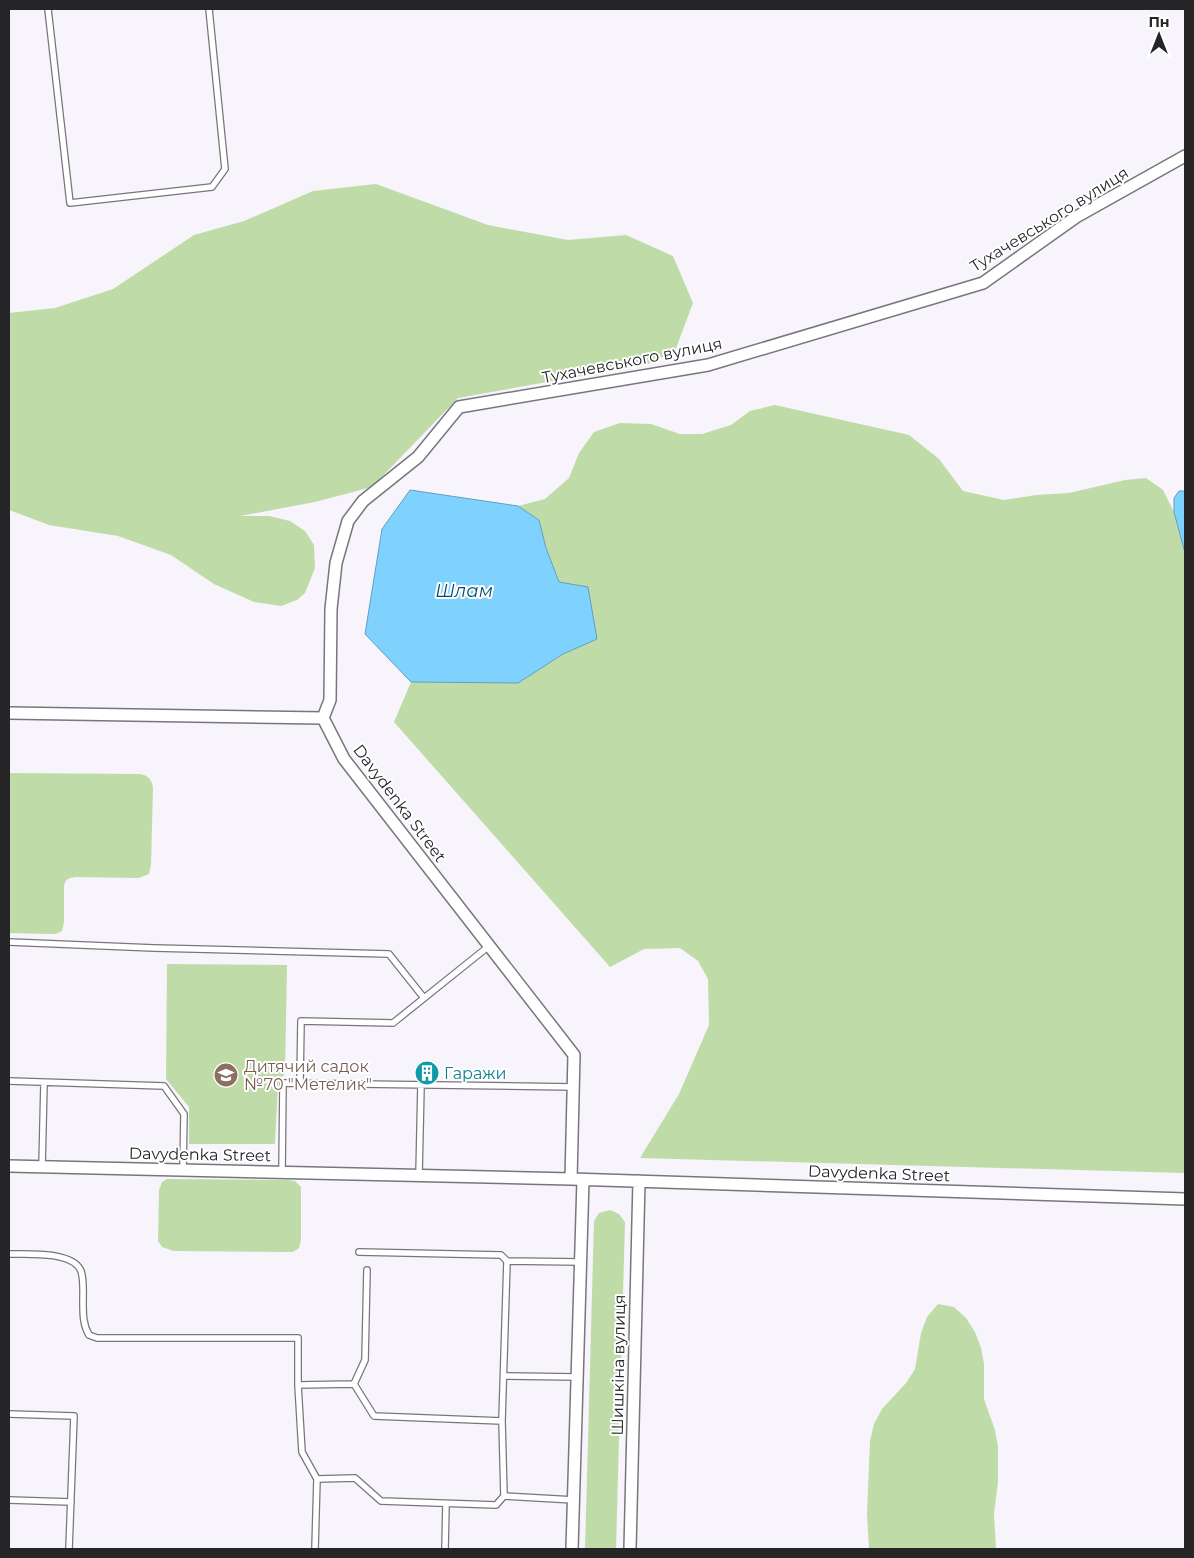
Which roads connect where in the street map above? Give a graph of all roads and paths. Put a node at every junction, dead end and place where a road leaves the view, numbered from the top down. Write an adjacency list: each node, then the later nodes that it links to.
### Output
1 (48, 9): 2 (lane)
2 (209, 9)
3 (1185, 156): 5 (street, Тухачевського вулиця)
4 (9, 713): 5 (street)
5 (323, 718): 7 (street, Davydenka Street)
6 (9, 942): 8 (lane)
7 (489, 946): 8 (lane); 13 (street, Davydenka Street)
8 (424, 998): 11 (lane)
9 (9, 1081): 10 (lane)
10 (44, 1082): 15 (lane); 16 (lane)
11 (300, 1084): 12 (lane); 17 (lane)
12 (421, 1085): 13 (lane); 18 (lane)
13 (574, 1087): 19 (street, Davydenka Street)
14 (9, 1166): 15 (street, Davydenka Street)
15 (42, 1167): 16 (street, Davydenka Street)
16 (183, 1170): 17 (street, Davydenka Street)
17 (282, 1172): 18 (street, Davydenka Street)
18 (420, 1176): 19 (street, Davydenka Street)
19 (577, 1179): 20 (street, Davydenka Street); 25 (street)
20 (639, 1181): 21 (street, Davydenka Street); 43 (street, Шишкiна вулиця)
21 (1185, 1199)
22 (359, 1252): 24 (lane)
23 (9, 1254): 30 (lane)
24 (507, 1261): 25 (lane); 27 (lane)
25 (580, 1262): 28 (street)
26 (366, 1270): 29 (lane)
27 (504, 1376): 28 (lane); 32 (lane)
28 (577, 1377): 36 (street)
29 (354, 1384): 30 (lane); 32 (lane)
30 (298, 1385): 33 (lane)
31 (9, 1414): 37 (lane)
32 (502, 1421): 34 (lane)
33 (317, 1479): 38 (lane); 40 (lane)
34 (504, 1496): 36 (lane); 38 (lane)
35 (9, 1500): 37 (lane)
36 (574, 1500): 42 (street)
37 (71, 1502): 39 (lane)
38 (446, 1504): 41 (lane)
39 (69, 1549)
40 (315, 1549)
41 (445, 1549)
42 (572, 1549)
43 (630, 1549)

